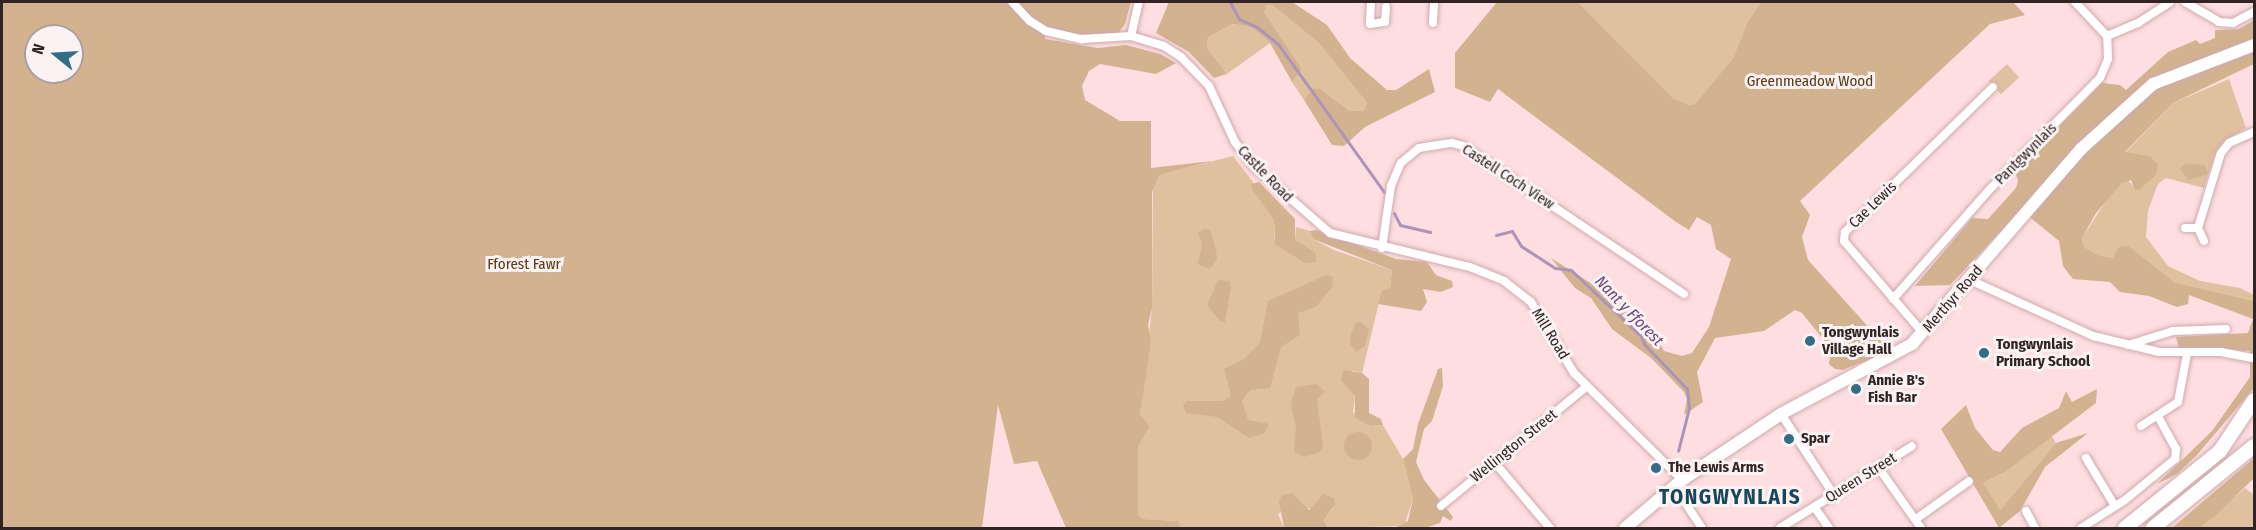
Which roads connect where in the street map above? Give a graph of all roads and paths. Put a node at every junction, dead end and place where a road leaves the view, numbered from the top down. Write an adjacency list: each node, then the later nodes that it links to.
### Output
1 (1012, 2): 11 (street, Castle Road)
2 (1139, 2): 11 (street)
3 (1371, 2): 8 (street)
4 (1434, 2): 10 (street)
5 (2075, 2): 12 (street)
6 (2170, 2): 12 (street)
7 (2185, 2): 9 (street)
8 (1386, 7)
9 (2254, 12)
10 (1433, 23)
11 (1131, 36): 19 (street, Castle Road)
12 (2107, 36): 22 (street, Pantgwynlais)
13 (2254, 45): 20 (main road, Merthyr Road)
14 (1993, 87): 22 (street, Cae Lewis)
15 (2254, 132): 17 (street)
16 (2186, 228): 17 (street)
17 (2198, 228): 18 (street)
18 (2204, 241)
19 (1382, 248): 21 (street, Castell Coch View); 28 (street, Mill Road)
20 (1970, 280): 24 (main road, Merthyr Road); 25 (street)
21 (1684, 294)
22 (1893, 299): 24 (street, Cae Lewis)
23 (2226, 329): 25 (street)
24 (1923, 333): 31 (main road, Merthyr Road)
25 (2128, 346): 26 (street)
26 (2187, 354): 27 (street); 32 (street)
27 (2253, 358)
28 (1587, 386): 39 (street, Wellington Street); 43 (street, Mill Road)
29 (2254, 400): 37 (highway)
30 (2254, 411): 37 (highway)
31 (1781, 414): 43 (main road, Merthyr Road); 44 (street)
32 (2158, 417): 33 (street); 46 (street)
33 (2140, 426)
34 (2254, 436): 40 (highway)
35 (1912, 446): 41 (street, Queen Street)
36 (2254, 446): 40 (highway)
37 (2220, 451): 58 (highway)
38 (2086, 458): 46 (street)
39 (1495, 463): 45 (street, Wellington Street); 50 (street)
40 (2228, 465): 59 (highway)
41 (1878, 467): 44 (street, Queen Street); 49 (street)
42 (1969, 481): 49 (street)
43 (1678, 483): 51 (main road, Merthyr Road); 52 (street, Mill Road)
44 (1834, 495): 47 (street, Queen Street)
45 (1441, 506)
46 (2115, 506): 57 (street)
47 (1815, 508): 53 (street, Queen Street); 54 (street)
48 (2026, 511): 56 (street)
49 (1916, 519): 55 (street)
50 (1550, 528)
51 (1625, 528)
52 (1702, 528)
53 (1780, 528)
54 (1829, 528)
55 (1921, 528)
56 (2035, 528)
57 (2081, 528)
58 (2125, 528)
59 (2153, 528)

